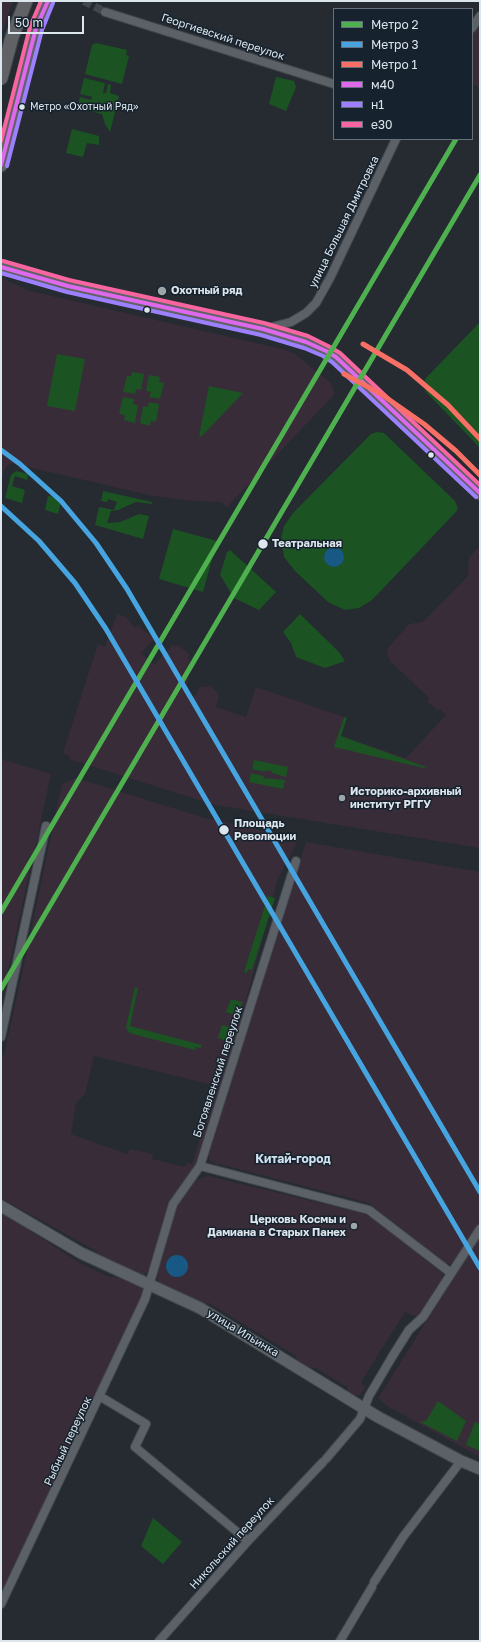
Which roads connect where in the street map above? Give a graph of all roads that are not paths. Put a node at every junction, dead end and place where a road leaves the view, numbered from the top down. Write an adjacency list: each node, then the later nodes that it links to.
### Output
1 (26, 1): 6 (main road)
2 (48, 1): 9 (main road)
3 (105, 12): 7 (street, Георгиевский переулок)
4 (480, 16): 5 (street)
5 (473, 26)
6 (1, 78)
7 (333, 84)
8 (396, 140): 11 (street, улица Большая Дмитровка)
9 (1, 165)
10 (1, 267): 11 (main road)
11 (263, 329): 12 (main road)
12 (480, 493)
13 (46, 826): 15 (street)
14 (296, 861): 16 (street, Богоявленский переулок)
15 (1, 1037)
16 (200, 1166): 19 (street); 20 (street, Богоявленский переулок)
17 (1, 1206): 20 (street, улица Ильинка)
18 (480, 1229): 19 (street, Никольский переулок)
19 (451, 1274): 22 (street, Никольский переулок)
20 (150, 1284): 21 (street, Рыбный переулок); 22 (street, улица Ильинка)
21 (101, 1396): 25 (street); 26 (street, Рыбный переулок)
22 (364, 1408): 23 (street, улица Ильинка); 25 (street, Никольский переулок)
23 (461, 1461): 24 (street, улица Ильинка); 28 (street)
24 (480, 1469)
25 (248, 1540): 27 (street, Никольский переулок)
26 (1, 1604)
27 (159, 1641)
28 (340, 1641)

